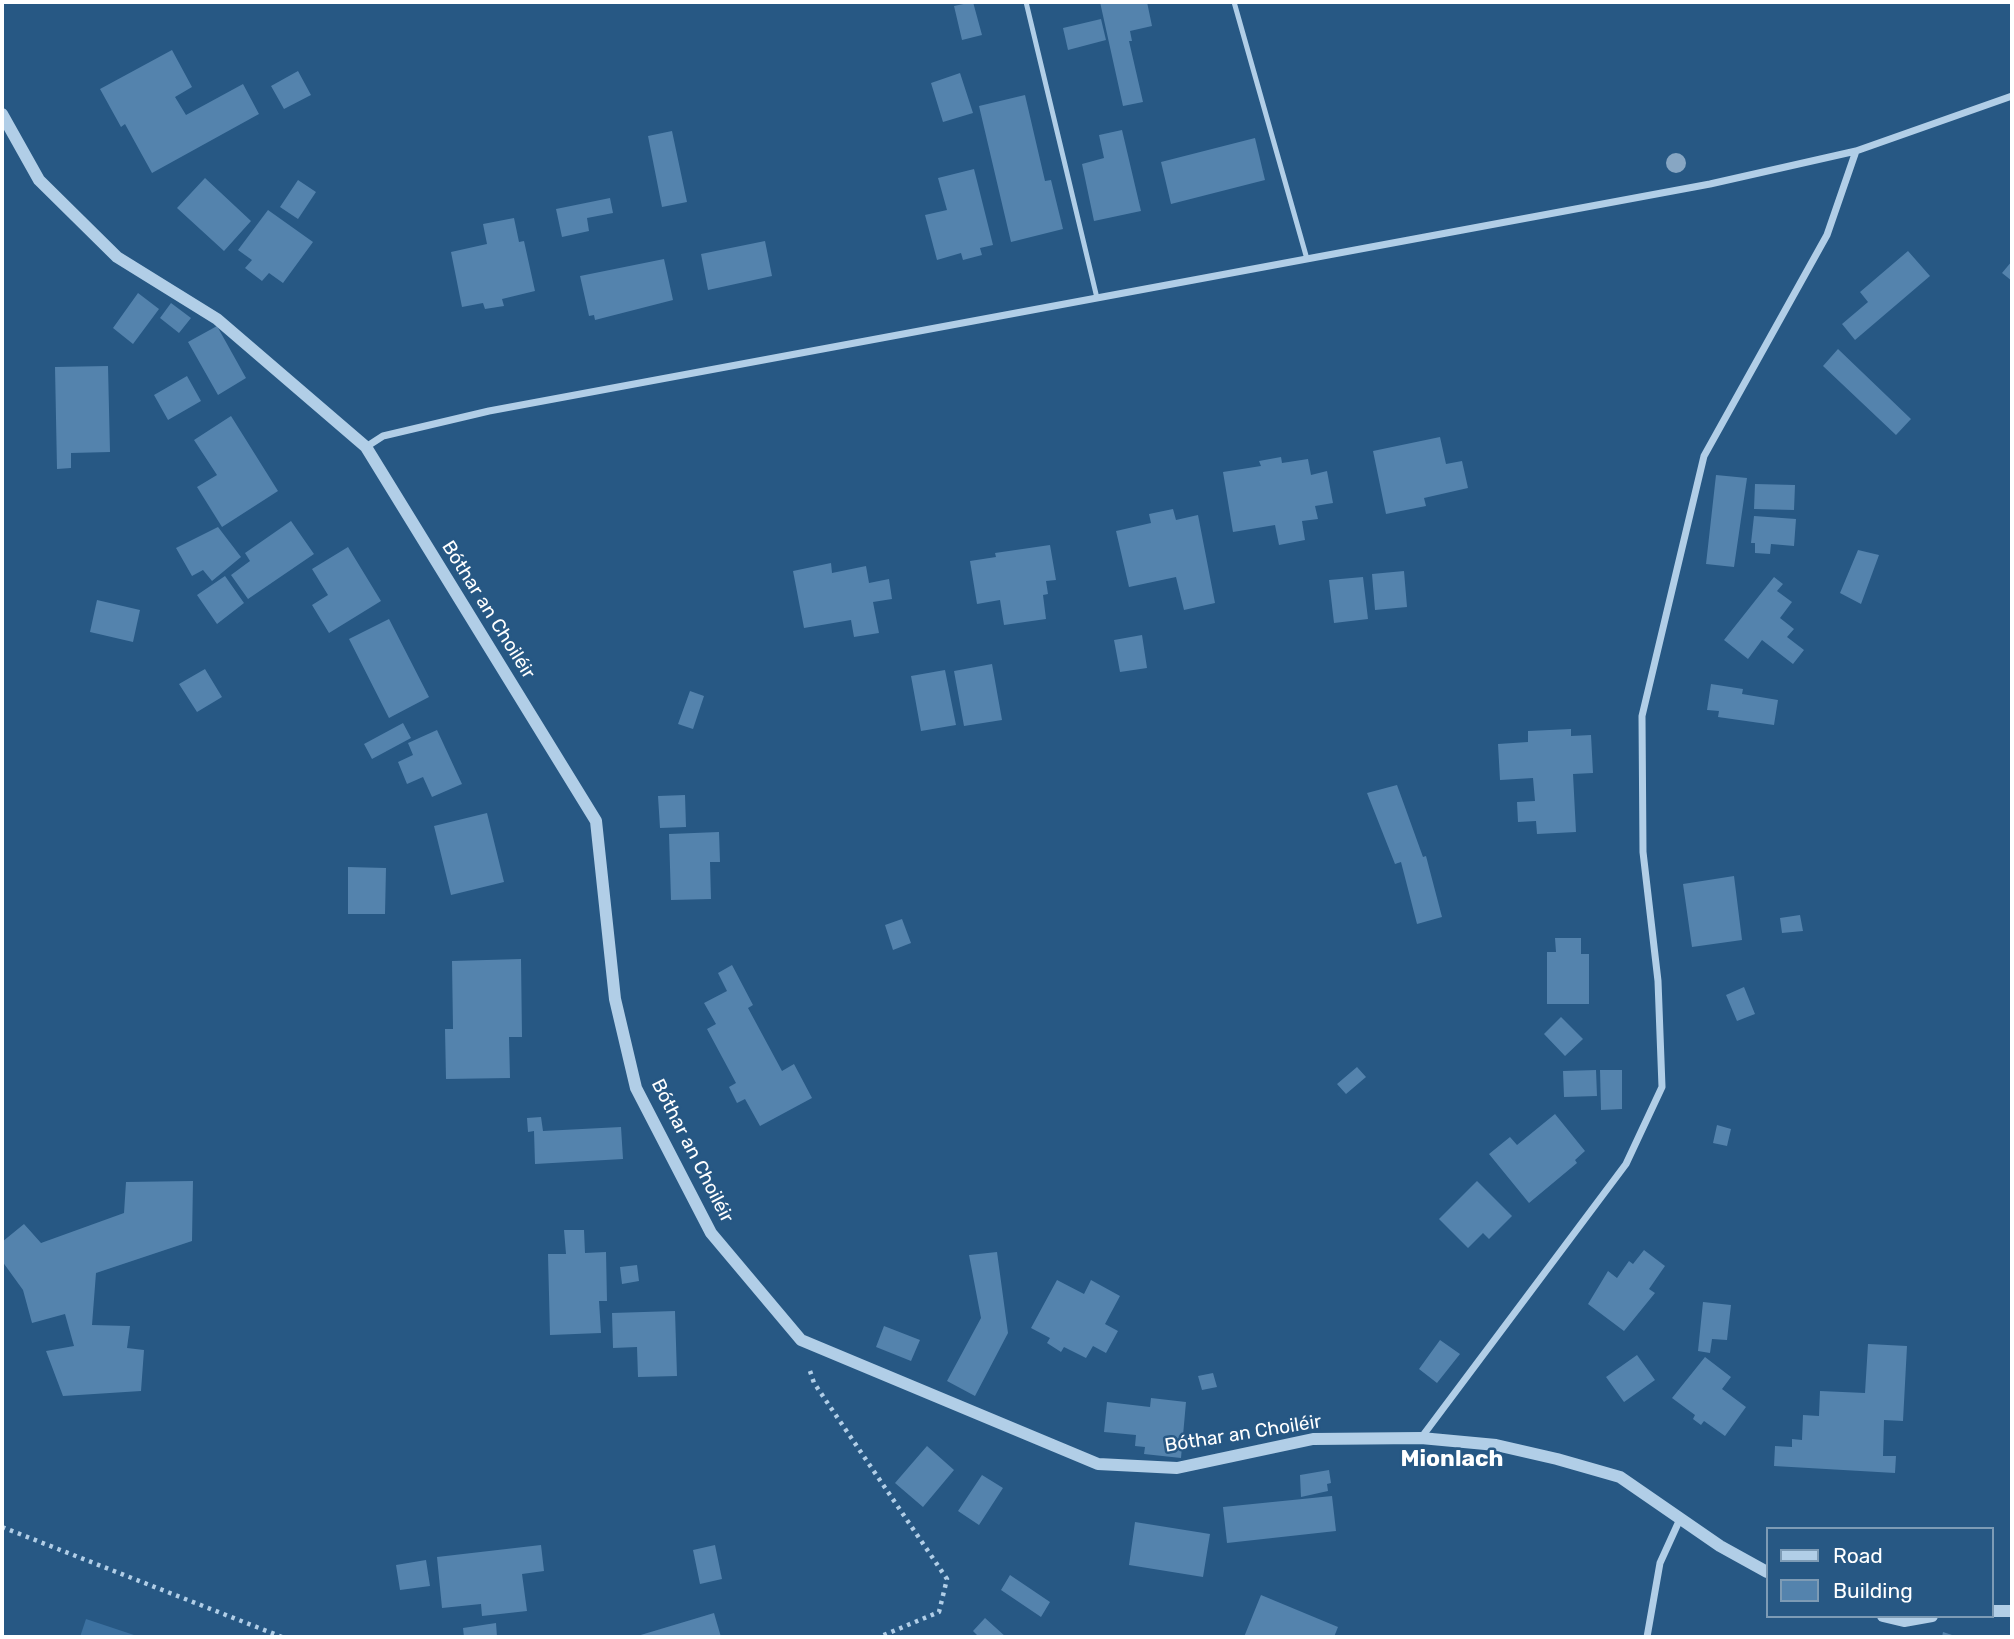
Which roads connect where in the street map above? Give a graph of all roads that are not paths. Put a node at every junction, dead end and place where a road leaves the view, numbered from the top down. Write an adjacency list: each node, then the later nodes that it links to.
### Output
1 (1026, 2): 7 (lane)
2 (1234, 2): 6 (lane)
3 (2012, 96): 5 (street)
4 (2, 114): 8 (street, Bóthar an Choiléir)
5 (1856, 151): 6 (street); 9 (street)
6 (1307, 259): 7 (street)
7 (1097, 298): 8 (street)
8 (366, 447): 9 (street, Bóthar an Choiléir)
9 (1421, 1438): 10 (street, Bóthar an Choiléir)
10 (1680, 1519): 11 (street, Bóthar an Choiléir); 16 (street)
11 (1766, 1571)
12 (1993, 1611): 13 (street)
13 (2012, 1611)
14 (1891, 1618): 15 (street)
15 (1920, 1618)
16 (1647, 1637)

